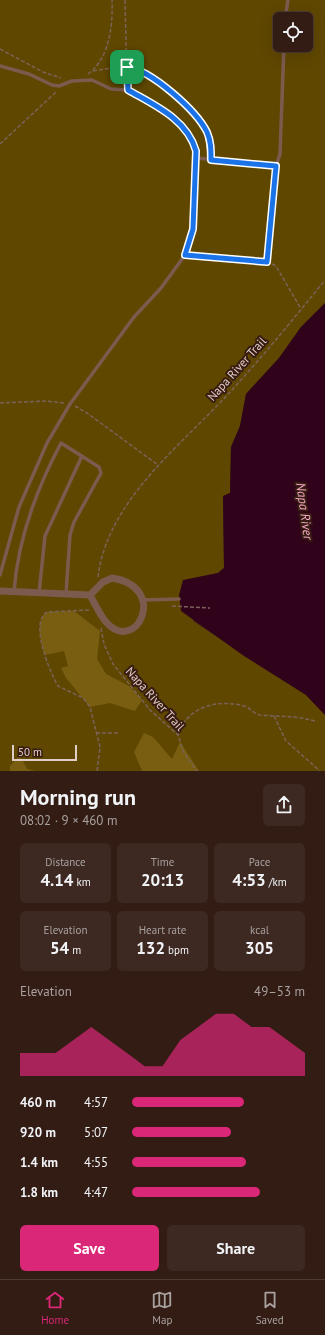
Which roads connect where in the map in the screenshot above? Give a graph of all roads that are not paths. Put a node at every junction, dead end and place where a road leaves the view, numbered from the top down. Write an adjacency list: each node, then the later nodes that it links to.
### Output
1 (288, 0): 2 (lane)
2 (286, 12)
3 (284, 52): 6 (lane)
4 (0, 66): 5 (lane)
5 (196, 158): 6 (lane); 7 (lane)
6 (276, 166): 7 (lane)
7 (185, 255): 9 (lane)
8 (82, 456): 11 (lane); 12 (lane); 13 (lane)
9 (0, 575)
10 (0, 591): 11 (street)
11 (14, 591): 12 (street)
12 (39, 593): 13 (street)
13 (66, 594): 14 (street)
14 (90, 595): 15 (street); 15 (street)
15 (143, 600): 16 (lane)
16 (179, 600)

